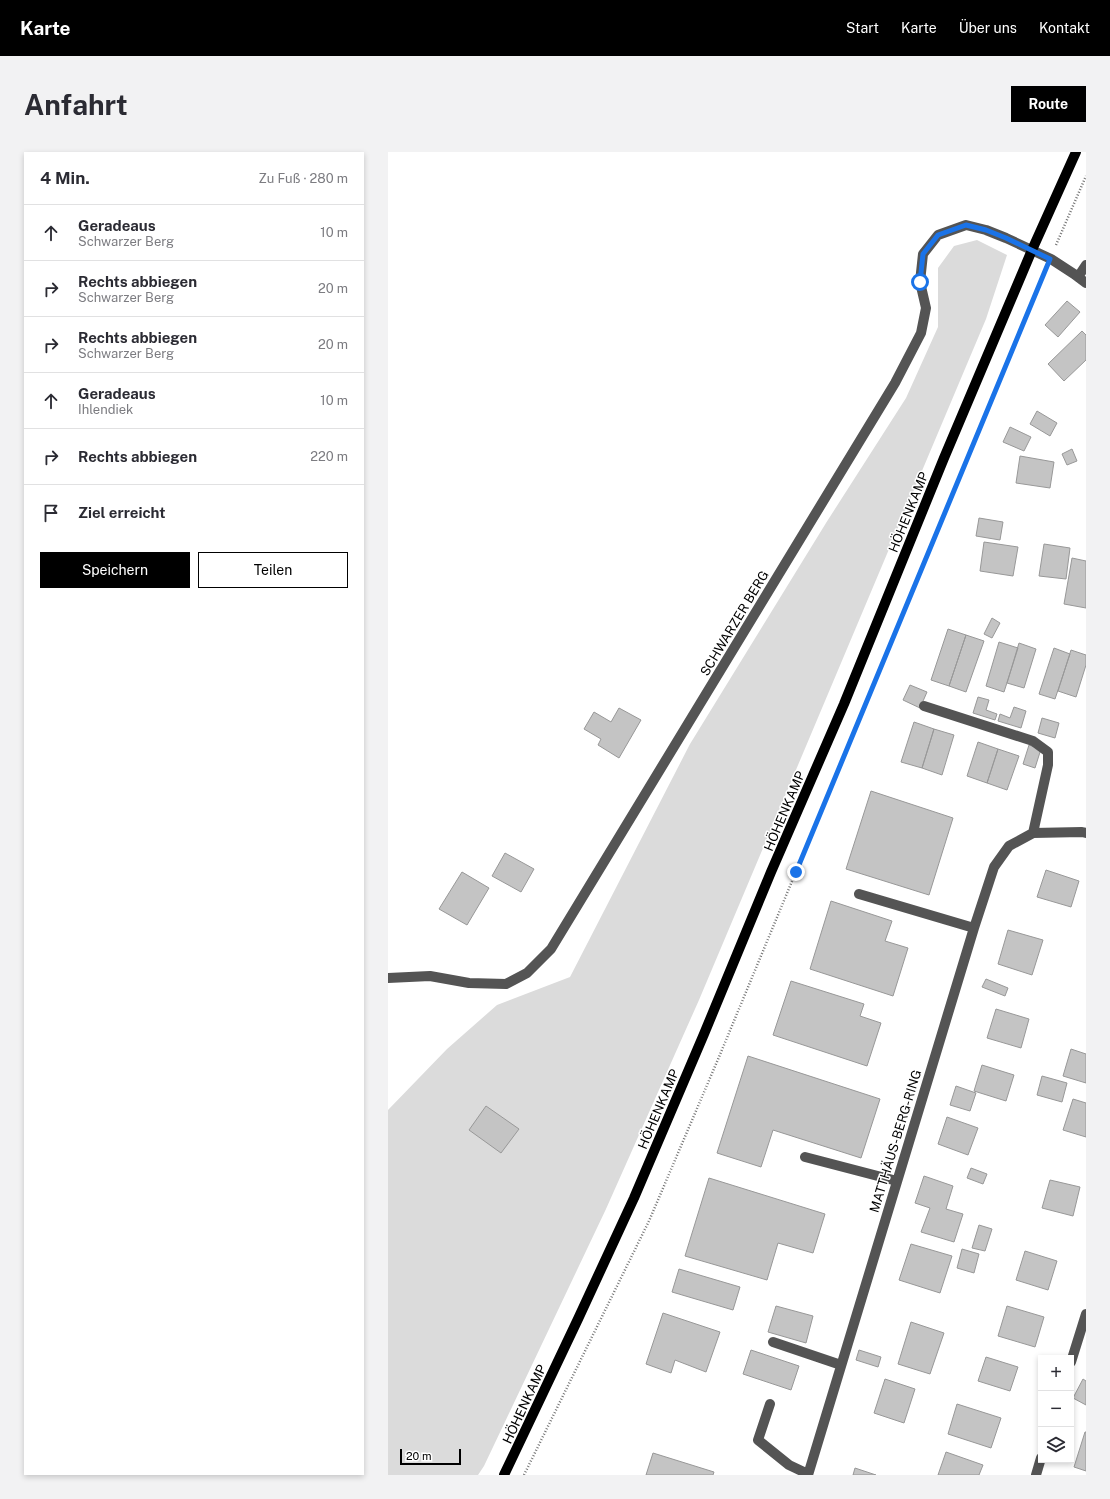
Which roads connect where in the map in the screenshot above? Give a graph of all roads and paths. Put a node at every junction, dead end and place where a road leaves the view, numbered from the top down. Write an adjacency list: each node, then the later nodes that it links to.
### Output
1 (1076, 152): 3 (main road, HÖHENKAMP)
2 (1086, 176): 4 (path)
3 (1032, 250): 4 (street, SCHWARZER BERG); 12 (street, SCHWARZER BERG); 22 (main road, HÖHENKAMP)
4 (1050, 259): 6 (street, SCHWARZER BERG); 23 (path)
5 (1086, 265): 6 (street)
6 (1082, 280)
7 (924, 706): 8 (street)
8 (1033, 833): 9 (street, MATTHÄUS-BERG-RING); 11 (street, MATTHÄUS-BERG-RING)
9 (1086, 833)
10 (859, 894): 11 (street)
11 (974, 928): 14 (street, MATTHÄUS-BERG-RING)
12 (388, 978)
13 (805, 1157): 14 (street)
14 (897, 1181): 18 (street, MATTHÄUS-BERG-RING)
15 (1086, 1314): 17 (street)
16 (773, 1342): 18 (street)
17 (1073, 1355)
18 (841, 1365): 21 (street, MATTHÄUS-BERG-RING)
19 (770, 1404): 21 (street)
20 (1040, 1463): 24 (street)
21 (808, 1474)
22 (504, 1475)
23 (524, 1475)
24 (1036, 1475)

